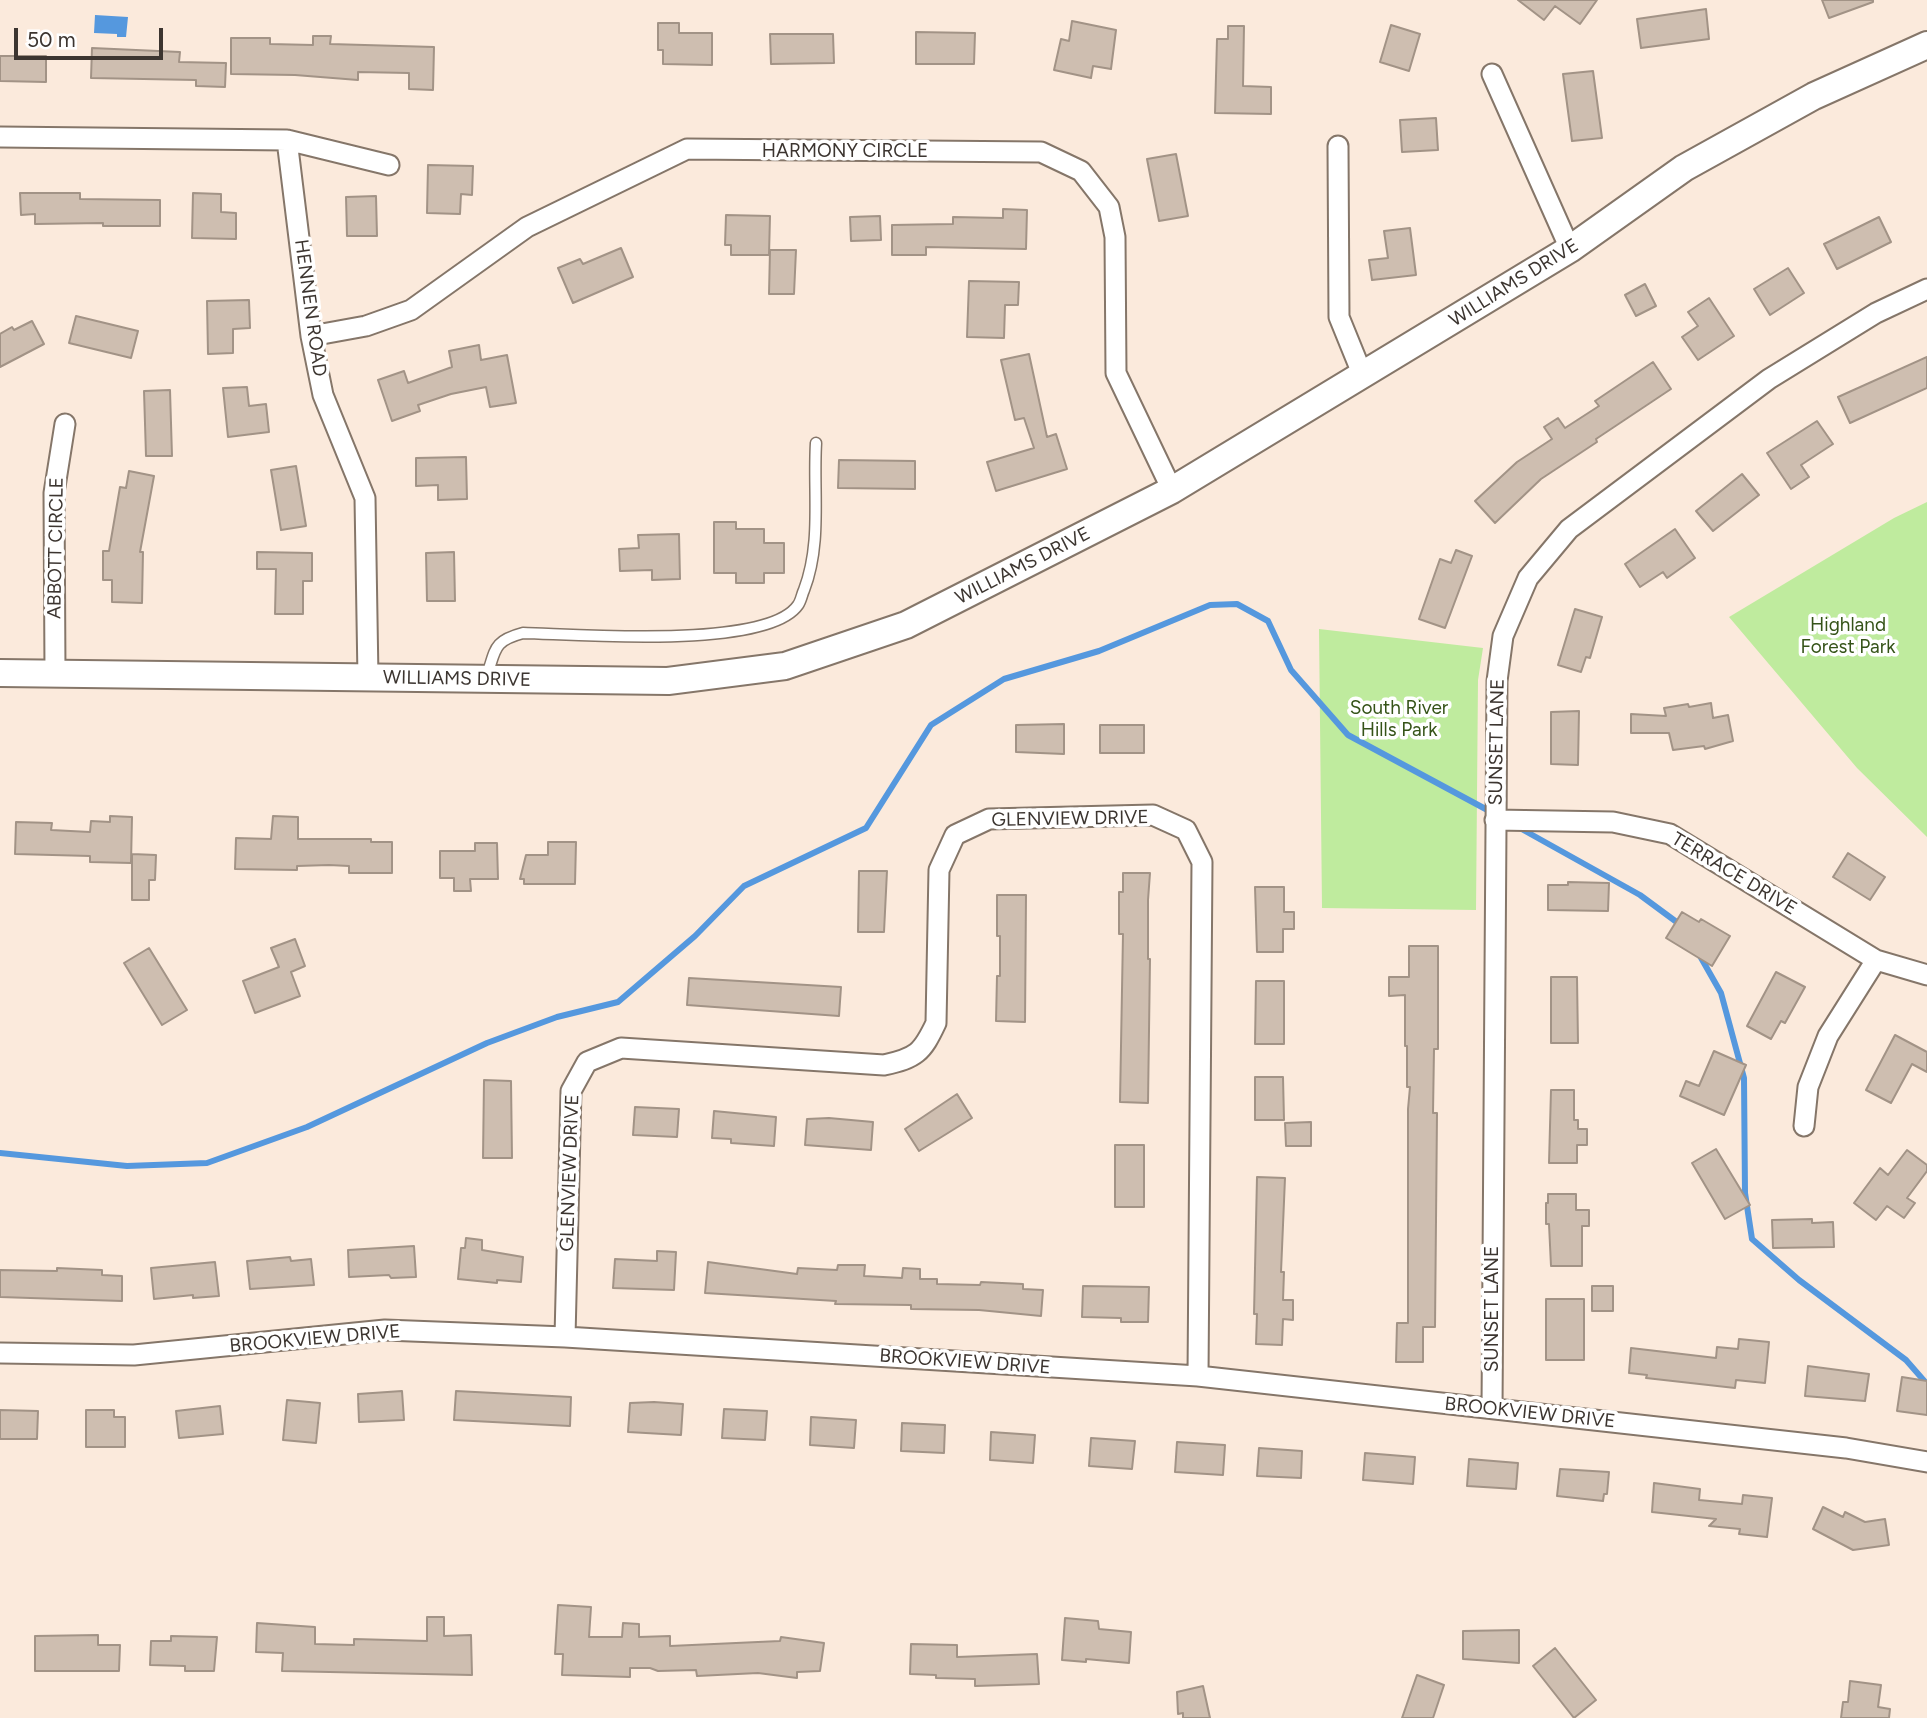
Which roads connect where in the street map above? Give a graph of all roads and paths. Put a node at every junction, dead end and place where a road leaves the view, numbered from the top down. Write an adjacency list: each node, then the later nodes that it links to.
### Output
1 (1927, 45): 7 (main road, WILLIAMS DRIVE)
2 (1492, 75): 7 (street)
3 (0, 138): 4 (street)
4 (287, 140): 6 (street); 9 (street, HENNEN ROAD)
5 (1338, 146): 10 (street)
6 (389, 166)
7 (1570, 248): 10 (main road, WILLIAMS DRIVE)
8 (1927, 289): 18 (street, SUNSET LANE)
9 (311, 336): 13 (street, HARMONY CIRCLE); 16 (street, HENNEN ROAD)
10 (1363, 376): 13 (main road, WILLIAMS DRIVE)
11 (65, 424): 15 (street, ABBOTT CIRCLE)
12 (816, 443): 17 (lane)
13 (1172, 490): 17 (main road, WILLIAMS DRIVE)
14 (0, 673): 15 (main road, WILLIAMS DRIVE)
15 (55, 673): 16 (main road, WILLIAMS DRIVE)
16 (368, 678): 17 (main road, WILLIAMS DRIVE)
17 (485, 679)
18 (1495, 820): 19 (street, TERRACE DRIVE); 25 (street, SUNSET LANE)
19 (1876, 960): 20 (street, TERRACE DRIVE); 21 (street)
20 (1927, 975)
21 (1804, 1126)
22 (565, 1337): 23 (street, BROOKVIEW DRIVE); 24 (street, BROOKVIEW DRIVE); 24 (street, GLENVIEW DRIVE)
23 (0, 1353)
24 (1198, 1376): 25 (street, BROOKVIEW DRIVE)
25 (1492, 1408): 26 (street, BROOKVIEW DRIVE)
26 (1927, 1462)

